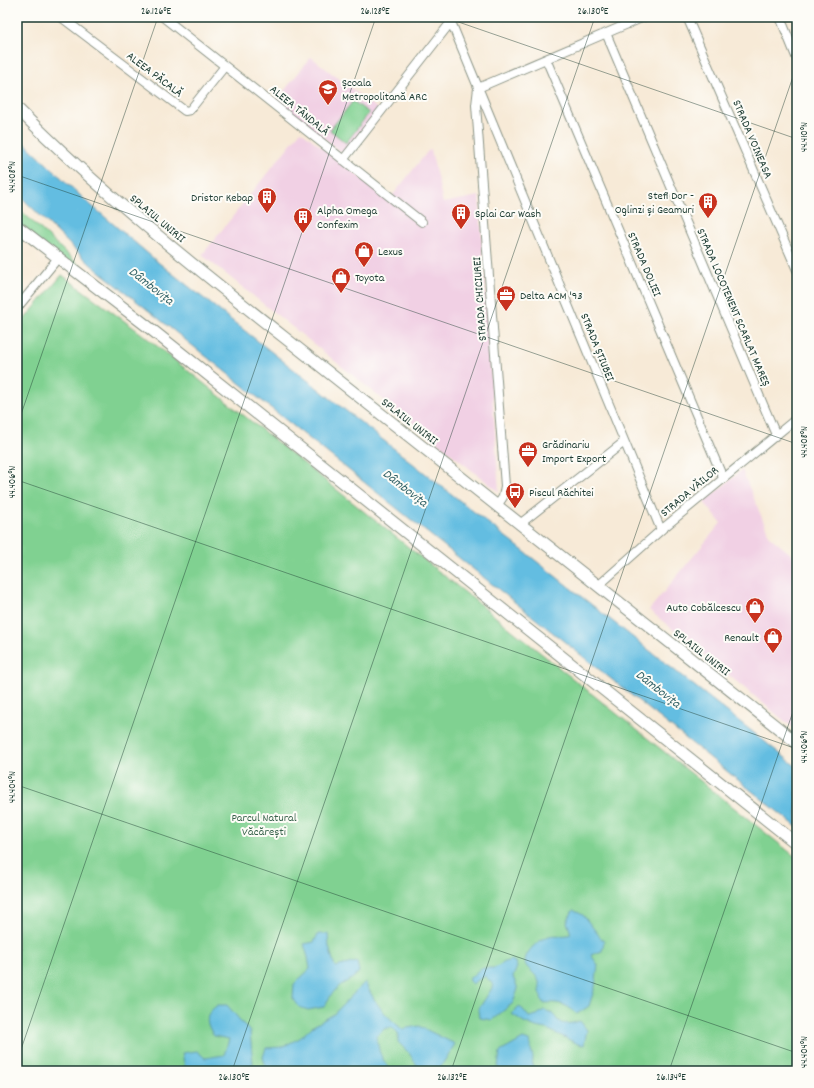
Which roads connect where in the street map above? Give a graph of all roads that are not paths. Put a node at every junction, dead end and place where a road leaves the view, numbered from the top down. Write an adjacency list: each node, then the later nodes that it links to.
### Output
1 (61, 17): 10 (street, ALEEA PĂCALĂ)
2 (163, 17): 10 (street, ALEEA TÂNDALĂ)
3 (644, 17): 7 (street)
4 (687, 17): 17 (street, STRADA VOINEASA)
5 (780, 17): 9 (street)
6 (450, 19): 11 (street, STRADA ȘTIUBEI); 13 (street)
7 (606, 33): 8 (street); 20 (street, STRADA LOCOTENENT SCARLAT MAREȘ)
8 (546, 59): 11 (street); 22 (street, STRADA DOLIEI)
9 (797, 59)
10 (225, 66): 13 (street, ALEEA TÂNDALĂ)
11 (478, 88): 21 (street, STRADA ȘTIUBEI); 23 (street, STRADA CHICIUREI)
12 (17, 108): 23 (main road, SPLAIUL UNIRII)
13 (344, 160): 14 (street, ALEEA TÂNDALĂ)
14 (422, 222)
15 (17, 226): 16 (main road)
16 (58, 258): 18 (street); 28 (main road)
17 (797, 270)
18 (17, 308)
19 (797, 418): 20 (street, STRADA VĂILOR)
20 (776, 435): 22 (street, STRADA VĂILOR)
21 (624, 442): 24 (street); 25 (street, STRADA ȘTIUBEI)
22 (723, 478): 25 (street, STRADA VĂILOR)
23 (497, 506): 24 (main road, SPLAIUL UNIRII)
24 (520, 524): 26 (main road, SPLAIUL UNIRII)
25 (661, 530): 26 (street, STRADA VĂILOR)
26 (598, 586): 27 (main road, SPLAIUL UNIRII)
27 (797, 743)
28 (797, 844)

